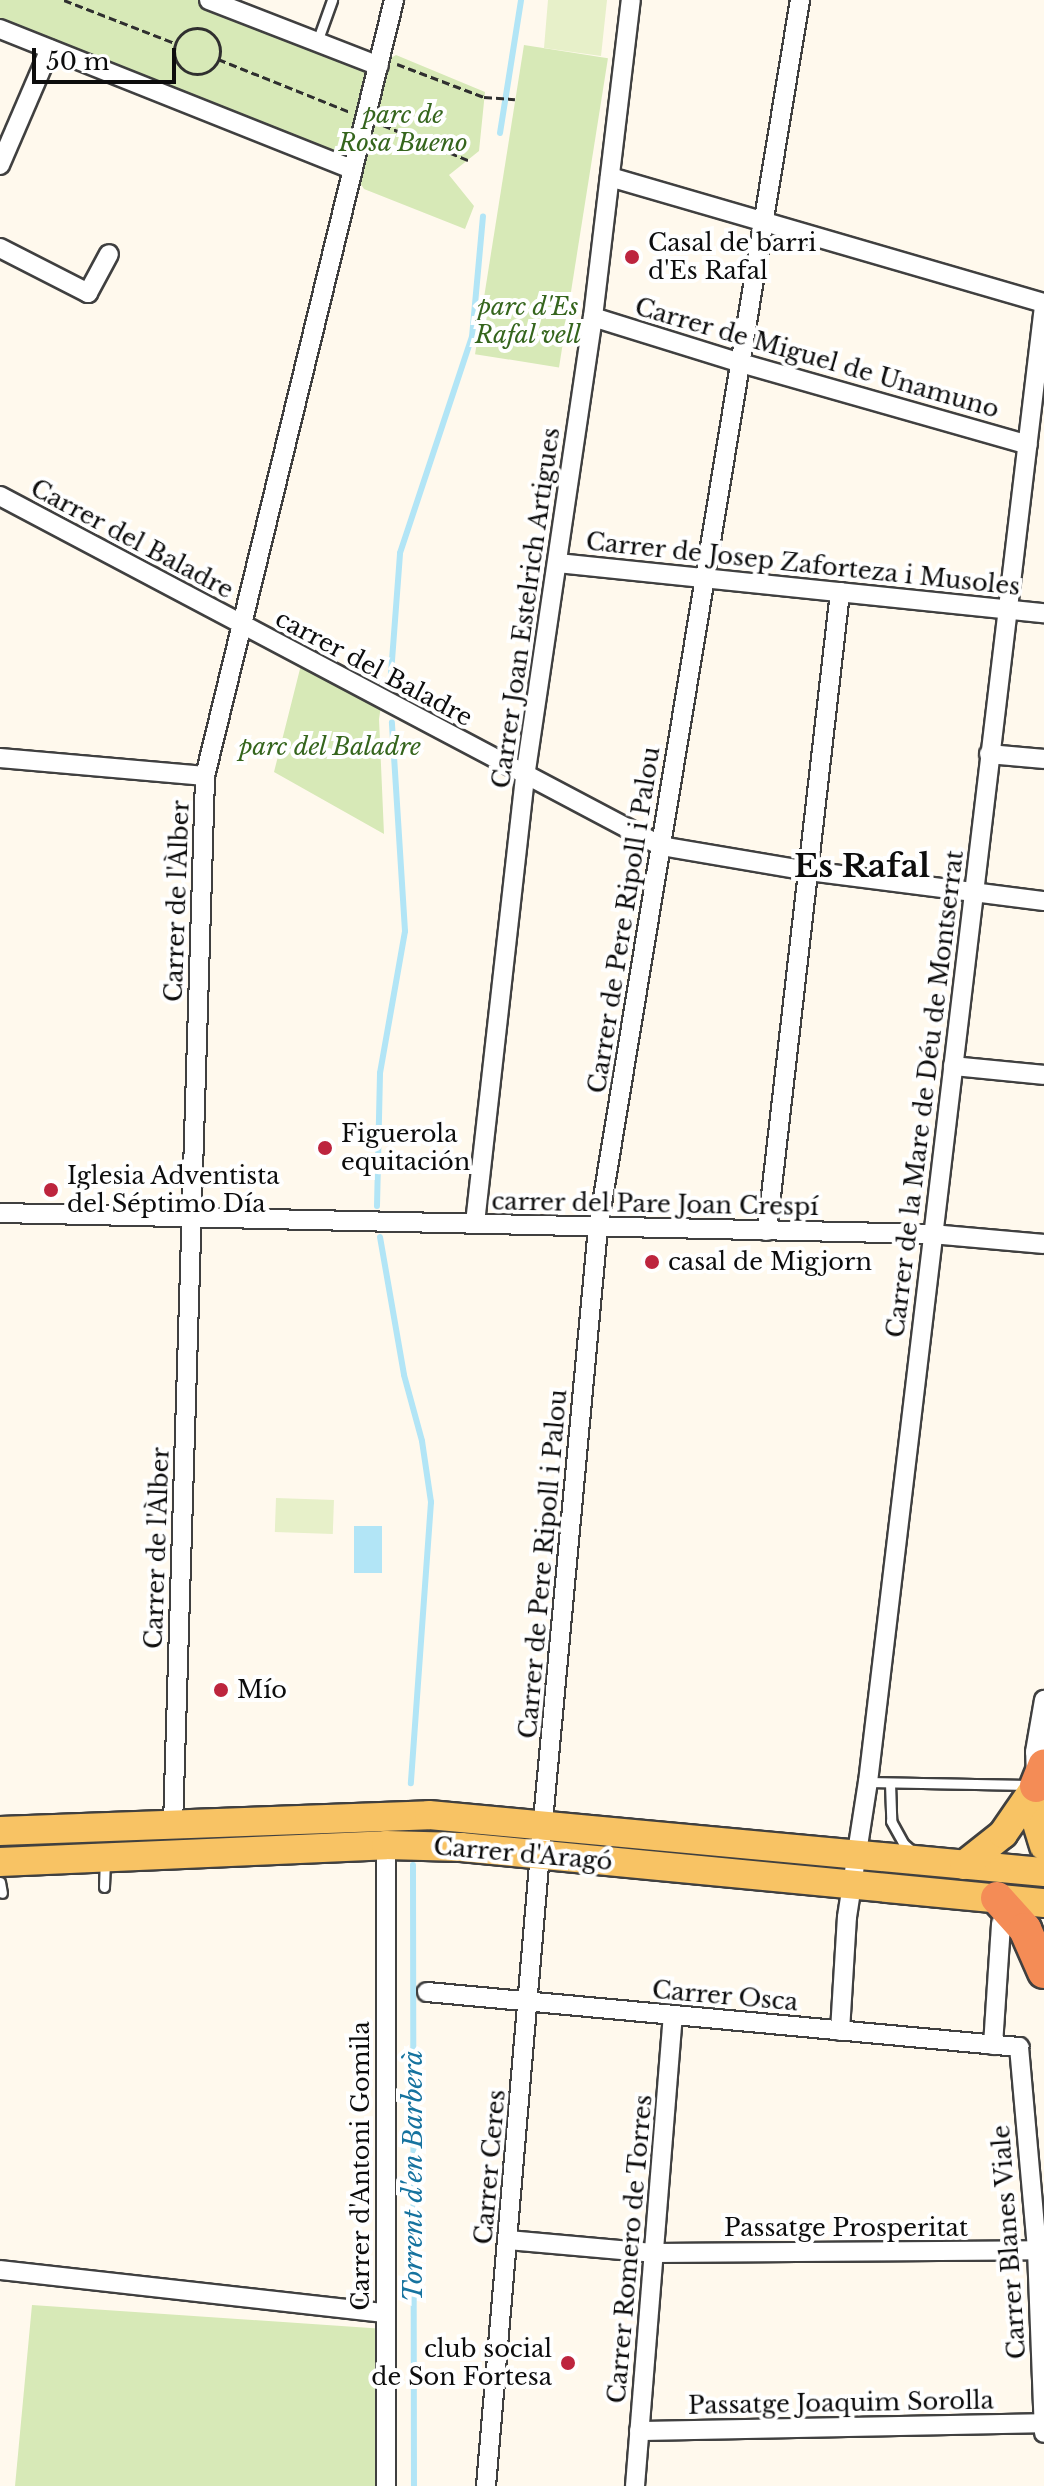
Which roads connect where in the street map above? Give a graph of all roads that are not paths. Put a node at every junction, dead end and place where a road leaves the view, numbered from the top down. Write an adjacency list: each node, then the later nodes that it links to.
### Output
1 (209, 0): 7 (street)
2 (332, 0): 7 (lane)
3 (394, 0): 9 (street, Carrer de l'Àlber)
4 (631, 0): 12 (street, Carrer Joan Estelrich Artigues)
5 (800, 0): 13 (street, Carrer de Pere Ripoll i Palou)
6 (0, 29): 8 (street)
7 (317, 42): 9 (street)
8 (50, 49): 10 (street); 11 (street)
9 (380, 62): 11 (street, Carrer de l'Àlber)
10 (0, 165)
11 (351, 169): 26 (street, Carrer de l'Àlber)
12 (610, 177): 13 (street); 17 (street, Carrer Joan Estelrich Artigues)
13 (765, 224): 16 (street); 18 (street, Carrer de Pere Ripoll i Palou)
14 (0, 248): 15 (street)
15 (109, 254)
16 (1044, 305): 19 (street, Carrer de la Mare de Déu de Montserrat)
17 (593, 317): 18 (street, Carrer de Miguel de Unamuno); 21 (street, Carrer Joan Estelrich Artigues)
18 (741, 363): 19 (street, Carrer de Miguel de Unamuno); 22 (street, Carrer de Pere Ripoll i Palou)
19 (1028, 445): 24 (street, Carrer de la Mare de Déu de Montserrat)
20 (0, 496): 26 (street, Carrer del Baladre)
21 (557, 563): 22 (street, Carrer de Josep Zaforteza i Musoles); 31 (street, Carrer Joan Estelrich Artigues)
22 (704, 577): 23 (street, Carrer de Josep Zaforteza i Musoles); 32 (street, Carrer de Pere Ripoll i Palou)
23 (840, 592): 24 (street, Carrer de Josep Zaforteza i Musoles); 33 (street)
24 (1006, 609): 25 (street, Carrer de Josep Zaforteza i Musoles); 27 (street, Carrer de la Mare de Déu de Montserrat)
25 (1044, 613)
26 (242, 625): 30 (street, Carrer de l'Àlber); 31 (street, carrer del Baladre)
27 (989, 754): 29 (street); 34 (street, Carrer de la Mare de Déu de Montserrat)
28 (0, 758): 30 (street)
29 (1044, 759)
30 (205, 776): 39 (street, Carrer de l'Àlber)
31 (525, 777): 32 (street, carrer del Baladre); 40 (street, Carrer Joan Estelrich Artigues)
32 (661, 846): 33 (street, carrer del Baladre); 41 (street, Carrer de Pere Ripoll i Palou)
33 (809, 871): 34 (street, carrer del Baladre); 42 (street)
34 (972, 893): 35 (street, carrer del Baladre); 36 (street, Carrer de la Mare de Déu de Montserrat)
35 (1044, 901)
36 (953, 1066): 37 (street); 43 (street, Carrer de la Mare de Déu de Montserrat)
37 (1044, 1075)
38 (0, 1213): 39 (street, carrer del Pare Joan Crespí)
39 (191, 1218): 40 (street, carrer del Pare Joan Crespí); 50 (street, Carrer de l'Àlber)
40 (475, 1223): 41 (street, carrer del Pare Joan Crespí)
41 (598, 1228): 42 (street, carrer del Pare Joan Crespí); 49 (street, Carrer de Pere Ripoll i Palou)
42 (767, 1231): 43 (street, carrer del Pare Joan Crespí)
43 (932, 1234): 44 (street); 47 (street, Carrer de la Mare de Déu de Montserrat)
44 (1044, 1244)
45 (1044, 1700): 46 (street)
46 (1040, 1776): 48 (lane); 53 (main road); 60 (main road)
47 (868, 1782): 48 (lane); 56 (street, Carrer de la Mare de Déu de Montserrat)
48 (890, 1783): 59 (lane)
49 (542, 1823): 50 (main road, Carrer d'Aragó); 54 (street, Carrer de Pere Ripoll i Palou); 56 (main road, Carrer d'Aragó)
50 (173, 1825): 51 (main road, Carrer d'Aragó); 55 (main road)
51 (0, 1831)
52 (386, 1845): 54 (main road, Carrer d'Aragó); 55 (main road, Carrer d'Aragó); 77 (street, Carrer d'Antoni Gomila)
53 (1044, 1846)
54 (540, 1853): 62 (main road, Carrer d'Aragó); 68 (street, Carrer Ceres)
55 (159, 1855): 57 (main road, Carrer d'Aragó)
56 (857, 1856): 59 (main road, Carrer d'Aragó); 62 (street, Carrer de la Mare de Déu de Montserrat)
57 (105, 1857): 58 (main road, Carrer d'Aragó); 63 (lane)
58 (0, 1862)
59 (930, 1862): 60 (main road, Carrer d'Aragó)
60 (964, 1865): 61 (main road, Carrer d'Aragó)
61 (1044, 1872)
62 (852, 1886): 65 (main road, Carrer d'Aragó); 70 (street, Carrer de la Mare de Déu de Montserrat)
63 (104, 1887)
64 (1044, 1903): 65 (main road, Carrer d'Aragó)
65 (999, 1910): 66 (highway); 71 (street)
66 (1044, 1972)
67 (427, 1992): 68 (street, Carrer Osca)
68 (530, 2002): 69 (street, Carrer Osca); 73 (street, Carrer Ceres)
69 (673, 2016): 70 (street, Carrer Osca); 75 (street, Carrer Romero de Torres)
70 (840, 2031): 71 (street, Carrer Osca)
71 (993, 2045): 72 (street, Carrer Osca)
72 (1019, 2047): 74 (street, Carrer Blanes Viale)
73 (508, 2240): 75 (street, Passatge Prosperitat); 82 (street, Carrer Ceres)
74 (1037, 2250): 75 (street, Passatge Prosperitat); 78 (street, Carrer Blanes Viale)
75 (655, 2253): 79 (street, Carrer Romero de Torres)
76 (0, 2270): 77 (street)
77 (385, 2313): 81 (street, Carrer d'Antoni Gomila)
78 (1044, 2423): 79 (street, Passatge Joaquim Sorolla); 80 (street, Carrer Blanes Viale)
79 (639, 2431): 83 (street, Carrer Romero de Torres)
80 (1044, 2433)
81 (386, 2486)
82 (486, 2486)
83 (635, 2486)

